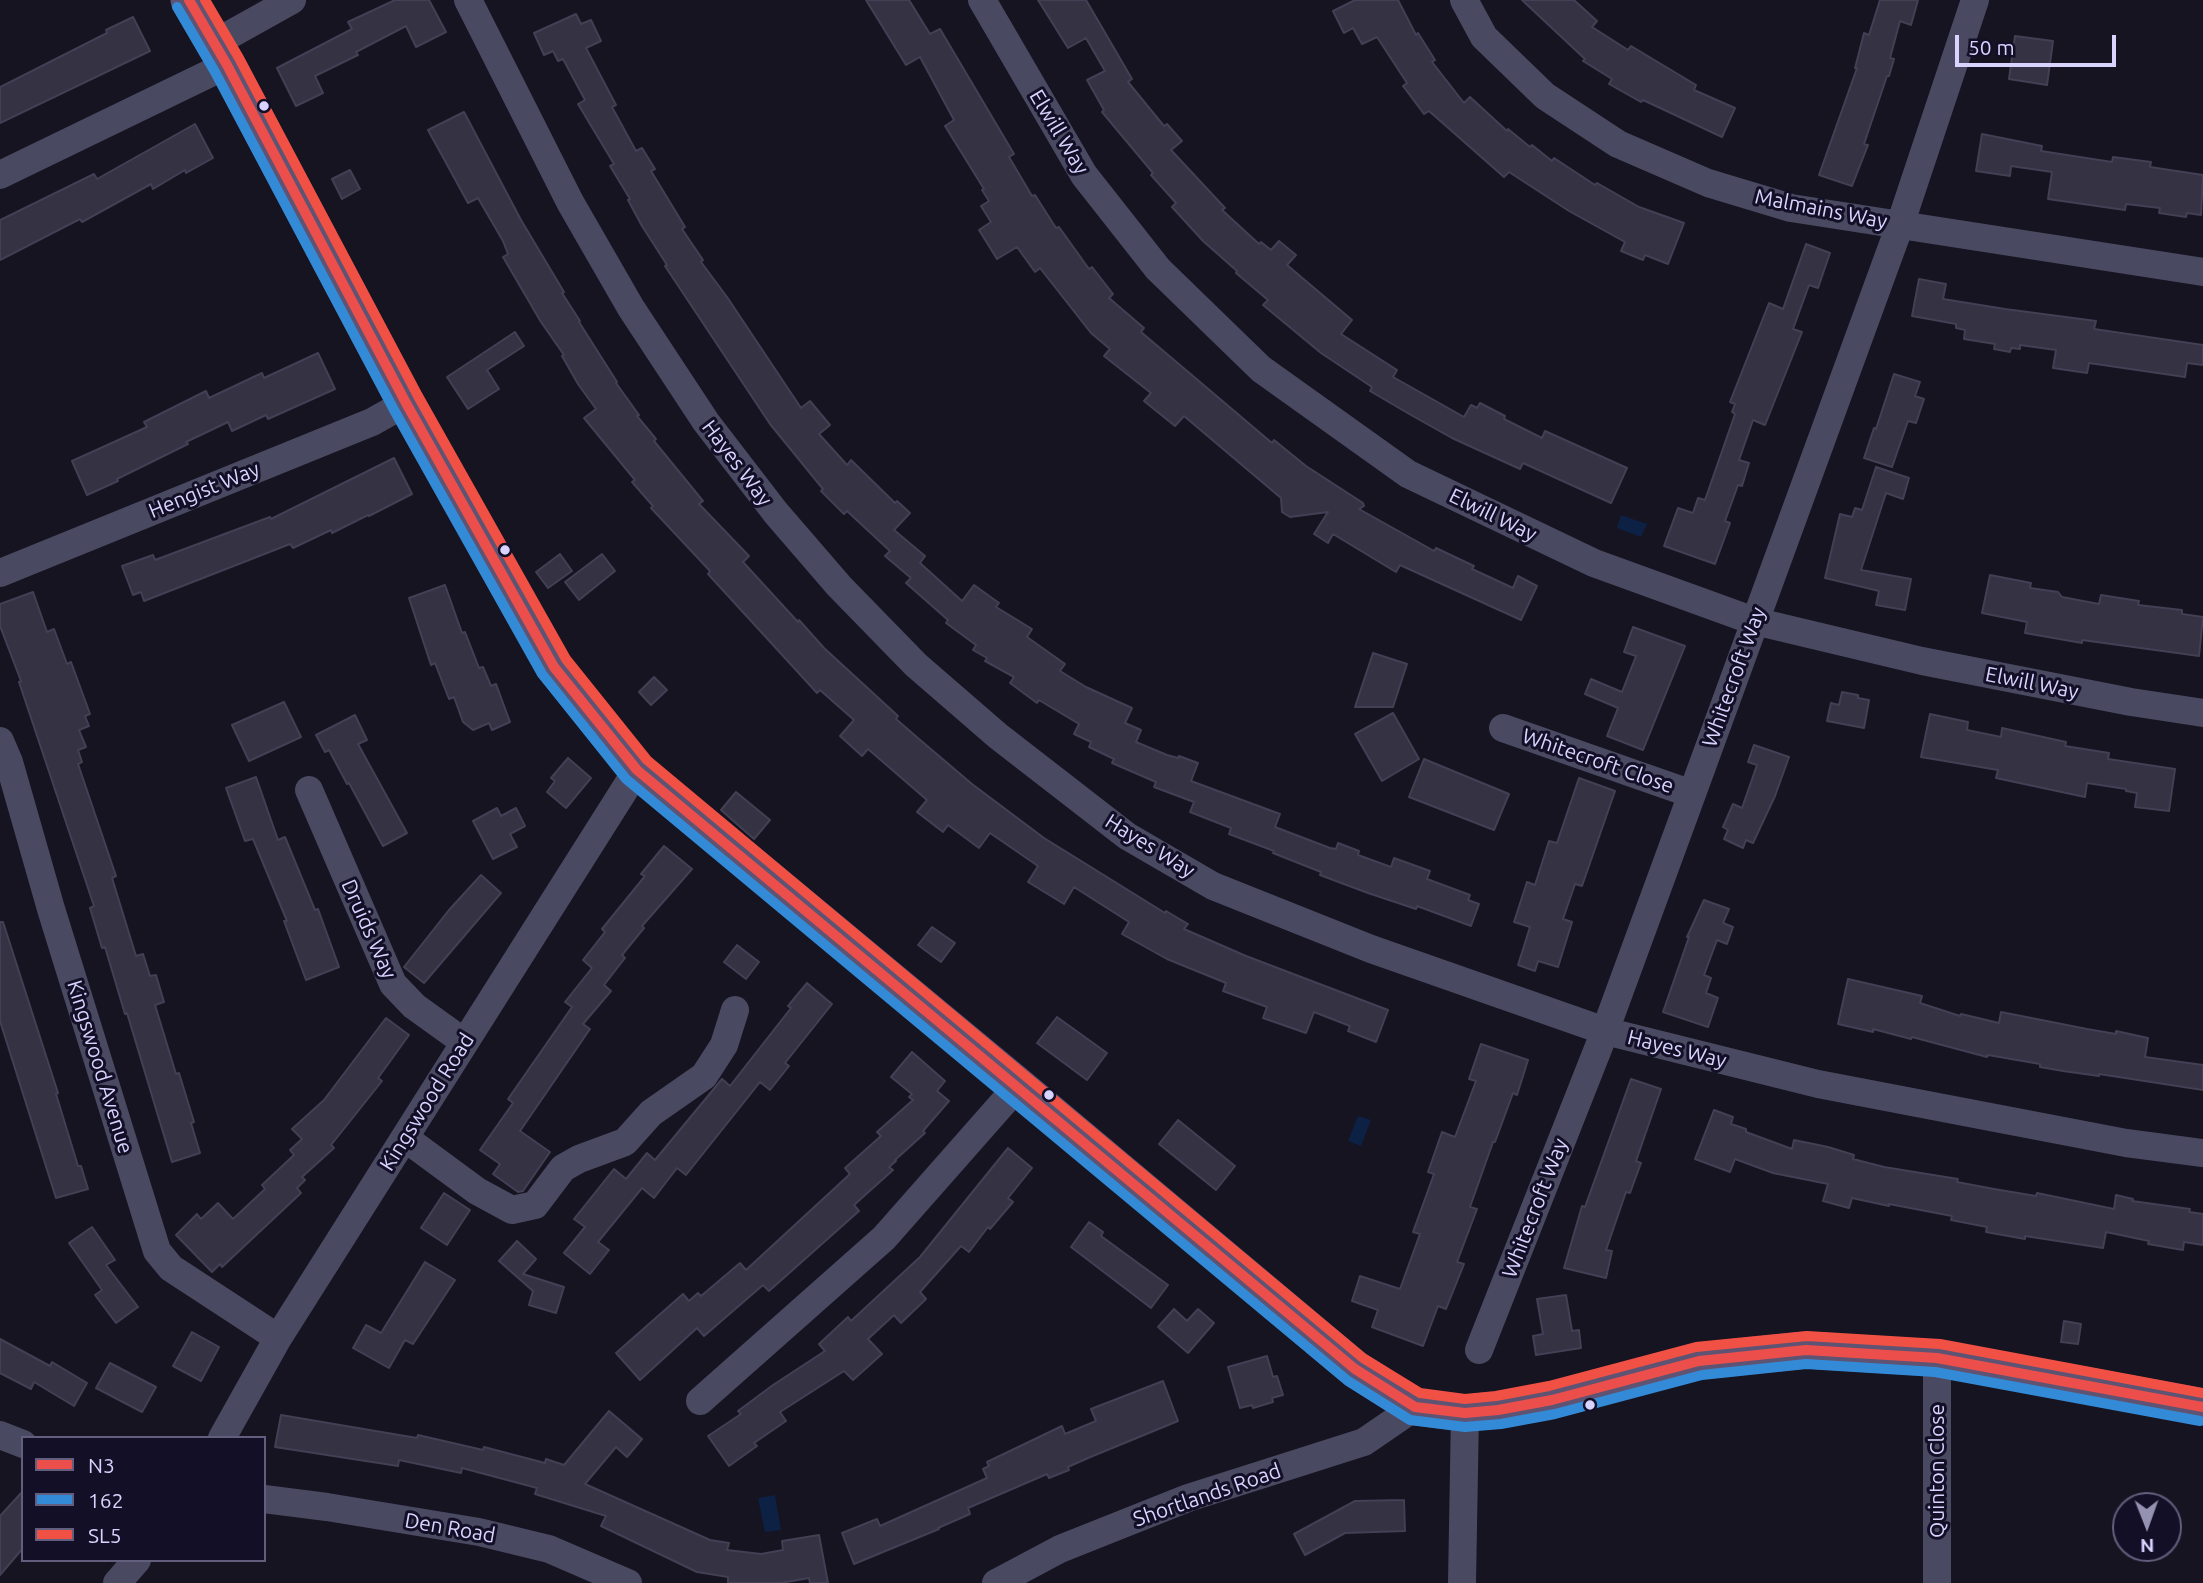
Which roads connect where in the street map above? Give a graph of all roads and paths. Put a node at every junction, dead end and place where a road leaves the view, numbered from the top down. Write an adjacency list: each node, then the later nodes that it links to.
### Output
1 (189, 0): 7 (main road)
2 (292, 0): 7 (street)
3 (468, 0): 21 (street, Hayes Way)
4 (982, 0): 13 (street, Elwill Way)
5 (1464, 0): 9 (street, Malmains Way)
6 (1975, 0): 9 (street, Whitecroft Way)
7 (221, 54): 8 (street); 11 (main road)
8 (0, 176)
9 (1900, 225): 10 (street, Malmains Way); 13 (street, Whitecroft Way)
10 (2203, 272)
11 (406, 403): 12 (street, Hengist Way); 17 (main road)
12 (0, 573)
13 (1754, 621): 14 (street, Elwill Way); 19 (street, Whitecroft Way)
14 (2203, 713)
15 (1503, 728): 19 (street, Whitecroft Close)
16 (0, 740): 26 (street, Kingswood Avenue)
17 (636, 770): 22 (street, Kingswood Road); 23 (main road)
18 (309, 790): 22 (street, Druids Way)
19 (1692, 794): 21 (street, Whitecroft Way)
20 (735, 1010): 24 (street)
21 (1605, 1031): 25 (street, Hayes Way); 27 (street, Whitecroft Way)
22 (464, 1042): 24 (street, Kingswood Road)
23 (1018, 1086): 29 (street); 30 (main road)
24 (405, 1138): 26 (street, Kingswood Road)
25 (2203, 1153)
26 (278, 1338): 34 (street, Kingswood Road)
27 (1479, 1350)
28 (1937, 1358): 31 (main road); 32 (main road); 42 (street, Quinton Close)
29 (700, 1401)
30 (1415, 1407): 32 (main road); 40 (street, Shortlands Road)
31 (2203, 1407)
32 (1465, 1413): 41 (street)
33 (0, 1435): 35 (street)
34 (223, 1436)
35 (21, 1443)
36 (266, 1499): 39 (street, Den Road)
37 (135, 1562): 38 (street)
38 (117, 1583)
39 (628, 1583)
40 (996, 1583)
41 (1462, 1583)
42 (1937, 1583)

